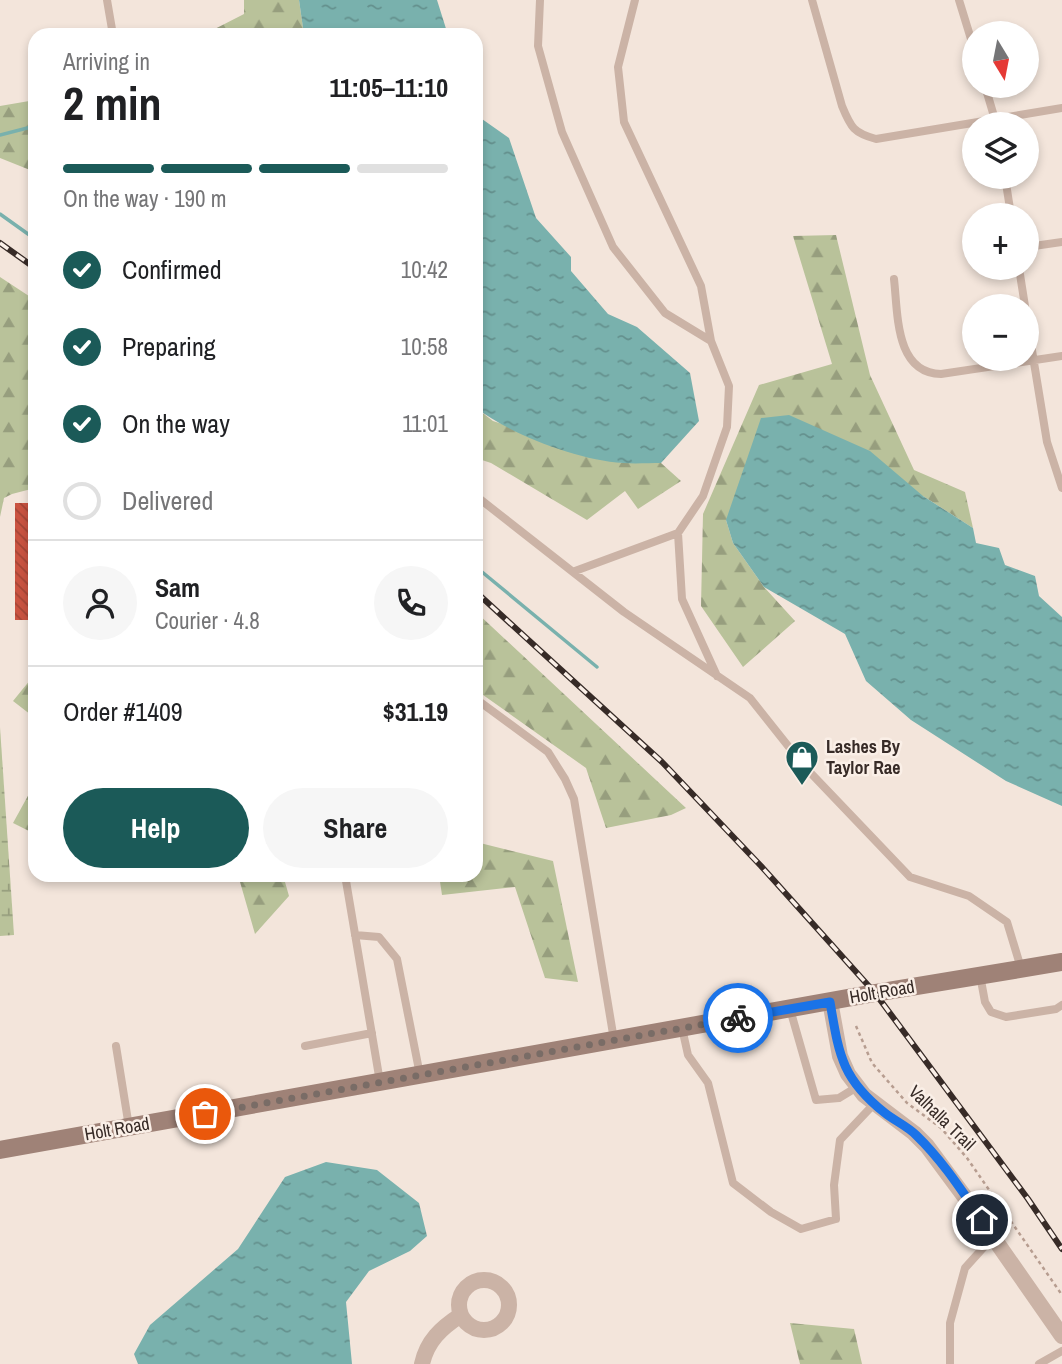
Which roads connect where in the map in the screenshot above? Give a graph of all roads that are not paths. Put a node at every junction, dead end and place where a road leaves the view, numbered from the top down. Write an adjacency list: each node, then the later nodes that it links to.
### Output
1 (107, 0): 7 (lane)
2 (540, 0): 14 (lane)
3 (635, 0): 14 (lane)
4 (812, 0): 10 (lane)
5 (959, 0): 6 (lane)
6 (965, 21)
7 (112, 28)
8 (1062, 108): 9 (lane)
9 (1039, 113)
10 (962, 127)
11 (1062, 242): 12 (lane)
12 (1039, 245)
13 (894, 279): 17 (lane)
14 (711, 341): 21 (lane)
15 (1062, 356): 16 (lane)
16 (1039, 361)
17 (964, 371)
18 (1035, 371): 19 (lane)
19 (1062, 488)
20 (483, 501): 22 (lane)
21 (678, 533): 22 (lane); 23 (lane)
22 (575, 571): 23 (lane)
23 (717, 677): 28 (lane)
24 (483, 704): 35 (lane)
25 (346, 882): 26 (lane)
26 (355, 934): 34 (lane); 38 (lane)
27 (1062, 962): 28 (main road, Holt Road)
28 (1021, 968): 29 (main road, Holt Road)
29 (980, 975): 30 (main road, Holt Road); 31 (lane)
30 (830, 1002): 32 (main road, Holt Road); 40 (street)
31 (1062, 1005)
32 (790, 1009): 33 (main road, Holt Road); 40 (lane)
33 (682, 1028): 35 (main road, Holt Road); 41 (lane)
34 (372, 1033): 37 (lane); 39 (lane)
35 (614, 1040): 38 (main road, Holt Road)
36 (116, 1046): 42 (lane)
37 (305, 1046)
38 (420, 1075): 39 (main road, Holt Road)
39 (380, 1082): 42 (main road, Holt Road)
40 (857, 1087): 41 (street)
41 (874, 1104): 44 (street)
42 (129, 1127): 43 (main road, Holt Road)
43 (0, 1150)
44 (993, 1237): 46 (street); 49 (lane)
45 (461, 1315): 48 (street)
46 (1062, 1336)
47 (1062, 1351): 50 (lane)
48 (422, 1364)
49 (950, 1364)
50 (1039, 1364)

